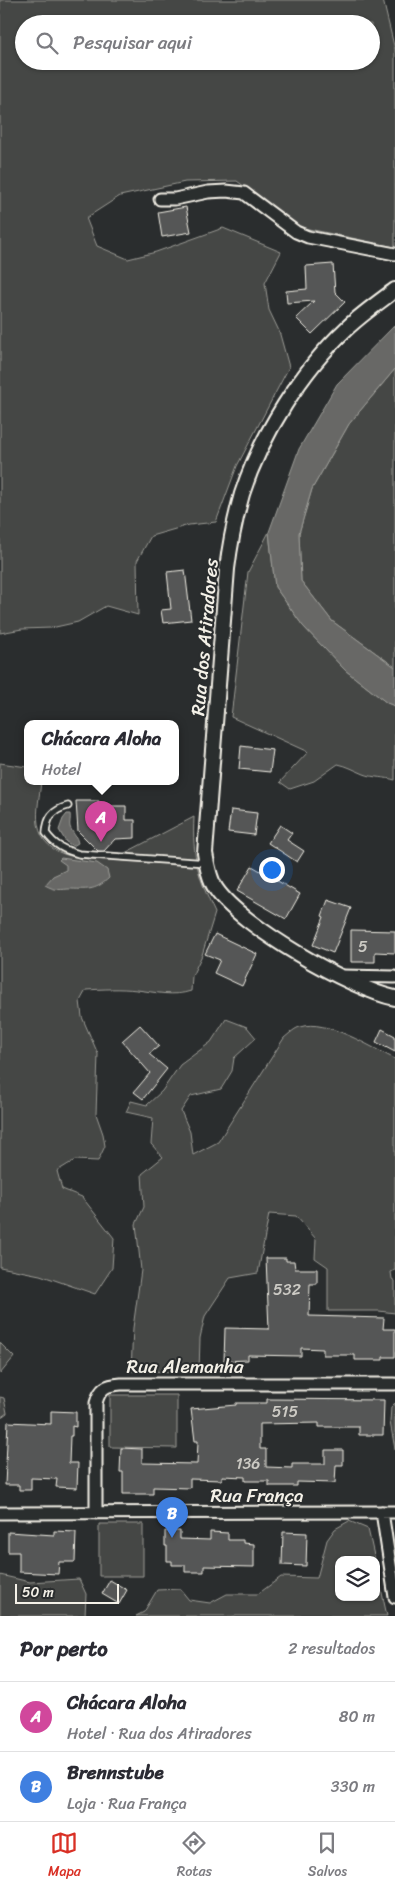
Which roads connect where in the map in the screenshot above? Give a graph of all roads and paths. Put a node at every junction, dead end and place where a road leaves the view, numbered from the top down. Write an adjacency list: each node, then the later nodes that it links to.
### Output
1 (160, 199): 2 (street)
2 (395, 254)
3 (395, 290): 5 (street, Rua dos Atiradores)
4 (68, 806): 5 (lane)
5 (207, 863): 6 (street, Rua dos Atiradores)
6 (340, 976): 7 (street); 8 (street, Rua dos Atiradores)
7 (395, 977)
8 (395, 998)
9 (395, 1384): 10 (street, Rua Alemanha)
10 (96, 1512): 11 (street, Rua França); 13 (street, Rua França)
11 (382, 1512): 12 (street, Rua França); 14 (street)
12 (395, 1512)
13 (0, 1513)
14 (395, 1596)

